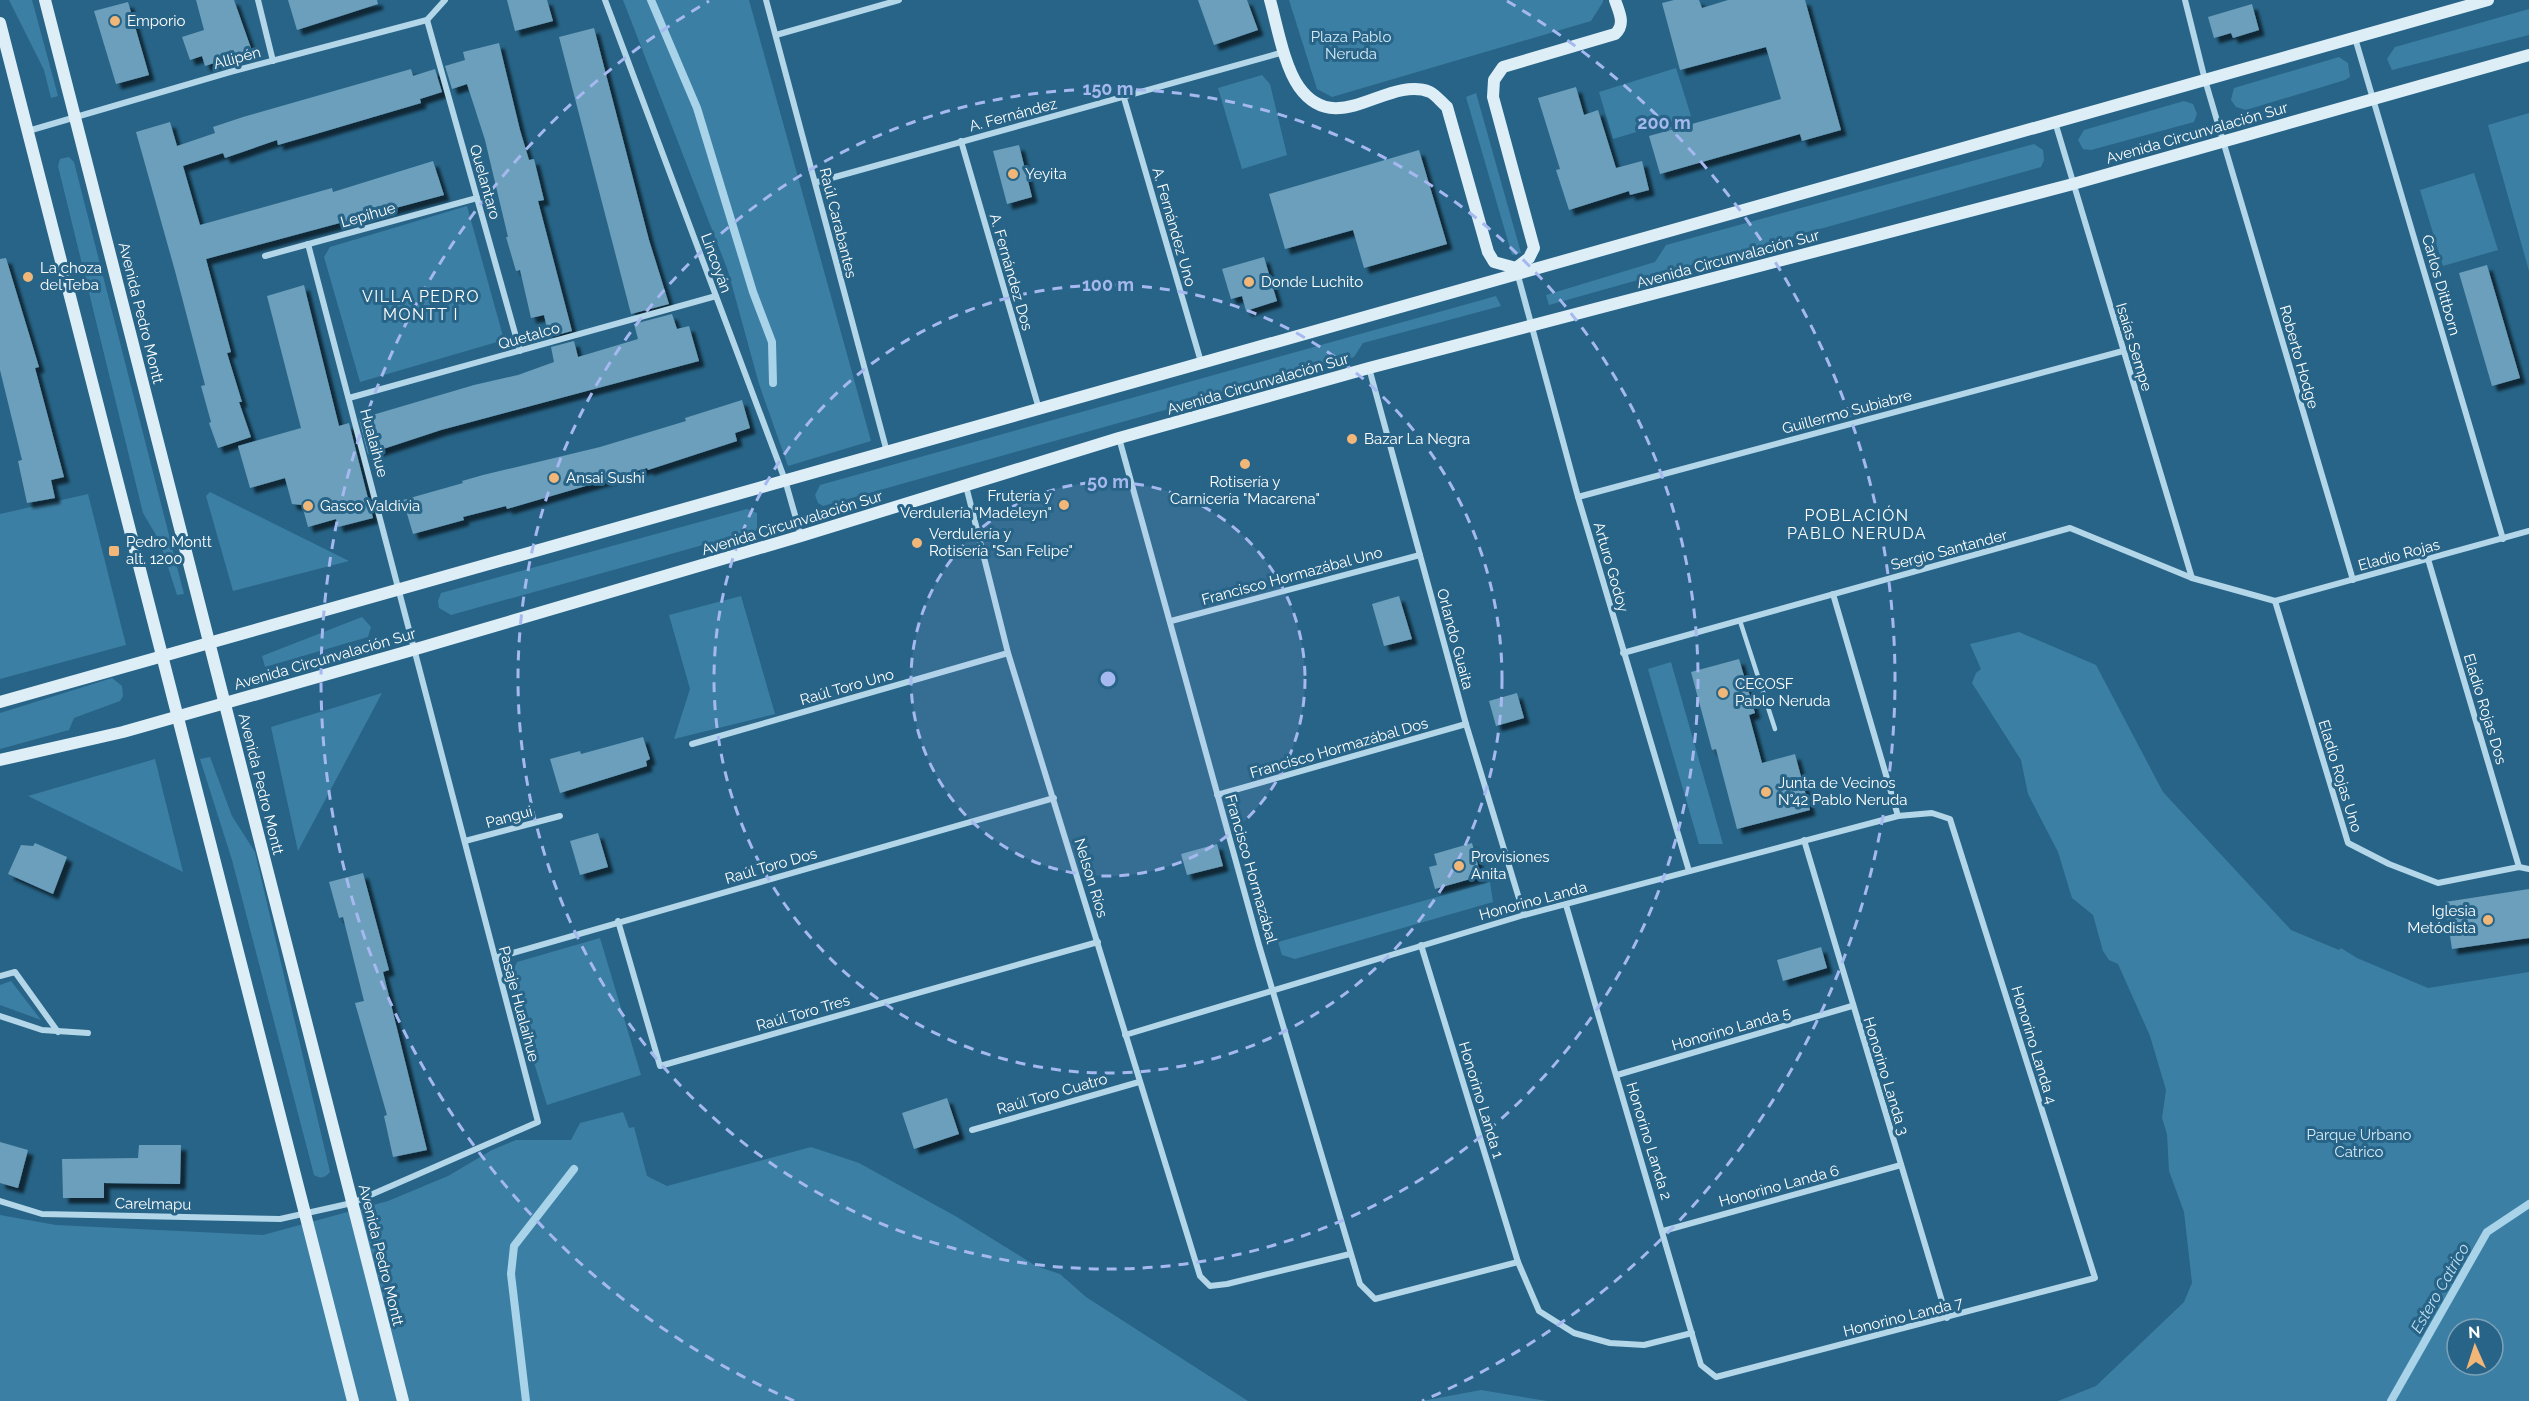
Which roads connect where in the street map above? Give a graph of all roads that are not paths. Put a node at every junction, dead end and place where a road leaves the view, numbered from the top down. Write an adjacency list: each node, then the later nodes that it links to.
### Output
1 (45, 0): 21 (main road, Avenida Pedro Montt)
2 (258, 0): 17 (street)
3 (605, 0): 32 (street, Lincoyán)
4 (766, 0): 13 (street, Raúl Carabantes)
5 (899, 0): 13 (street)
6 (1269, 0): 15 (main road)
7 (1615, 0): 31 (main road)
8 (2185, 0): 18 (street, Roberto Hodge)
9 (2488, 0): 14 (main road)
10 (444, 1): 11 (street)
11 (427, 20): 17 (street, Allipén); 28 (street, Quelantaro)
12 (0, 23): 23 (main road)
13 (776, 35): 26 (street, Raúl Carabantes)
14 (2355, 38): 18 (main road); 20 (street, Carlos Dittborn)
15 (1285, 52): 19 (street, A. Fernández); 31 (main road)
16 (2529, 55): 20 (main road, Avenida Circunvalación Sur)
17 (273, 61): 21 (street, Allipén)
18 (2205, 80): 22 (main road); 25 (street, Roberto Hodge)
19 (1124, 98): 24 (street, A. Fernández); 36 (street, A. Fernández Uno)
20 (2375, 99): 25 (main road, Avenida Circunvalación Sur); 47 (street, Carlos Dittborn)
21 (75, 116): 23 (street, Allipén); 57 (main road, Avenida Pedro Montt)
22 (2055, 122): 27 (street, Isaías Sempe); 31 (main road)
23 (28, 130): 61 (main road)
24 (961, 141): 26 (street, A. Fernández); 39 (street, A. Fernández Dos)
25 (2224, 141): 27 (main road, Avenida Circunvalación Sur); 51 (street, Roberto Hodge)
26 (817, 182): 41 (street, Raúl Carabantes)
27 (2073, 183): 33 (main road, Avenida Circunvalación Sur); 35 (street, Isaías Sempe)
28 (477, 198): 29 (street, Lepihue); 34 (street, Quelantaro)
29 (308, 244): 30 (street, Lepihue); 38 (street, Hualaihue)
30 (266, 256)
31 (1517, 271): 33 (street, Arturo Godoy); 36 (main road)
32 (716, 296): 34 (street, Quetalco); 42 (street, Lincoyán)
33 (1533, 326): 37 (main road, Avenida Circunvalación Sur); 44 (street, Arturo Godoy)
34 (520, 351): 38 (street, Quetalco)
35 (2122, 351): 44 (street, Guillermo Subiabre); 50 (street, Isaías Sempe)
36 (1202, 363): 39 (main road)
37 (1369, 368): 40 (main road, Avenida Circunvalación Sur); 48 (street, Orlando Guaita)
38 (349, 398): 52 (street, Hualaihue)
39 (1039, 409): 41 (main road)
40 (1119, 438): 43 (main road, Avenida Circunvalación Sur); 55 (street, Francisco Hormazábal)
41 (887, 452): 42 (main road)
42 (785, 480): 46 (street, Lincoyán); 52 (main road)
43 (966, 486): 46 (main road, Avenida Circunvalación Sur); 59 (street, Nelson Ríos)
44 (1578, 497): 60 (street, Arturo Godoy)
45 (2529, 531): 47 (street, Eladio Rojas)
46 (801, 536): 58 (main road, Avenida Circunvalación Sur)
47 (2503, 538): 49 (street, Eladio Rojas)
48 (1420, 555): 55 (street, Francisco Hormazábal Uno); 65 (street, Orlando Guaita)
49 (2428, 559): 51 (street, Eladio Rojas); 76 (street, Eladio Rojas Dos)
50 (2192, 578): 53 (street, Sergio Santander); 54 (street, Sergio Santander)
51 (2353, 580): 54 (street, Eladio Rojas)
52 (400, 589): 57 (main road); 58 (street, Hualaihue)
53 (1833, 594): 56 (street, Sergio Santander); 72 (street)
54 (2275, 601): 76 (street, Eladio Rojas Uno)
55 (1171, 621): 69 (street, Francisco Hormazábal)
56 (1740, 621): 60 (street, Sergio Santander); 66 (lane)
57 (209, 643): 61 (main road); 63 (main road, Avenida Pedro Montt)
58 (416, 649): 63 (main road, Avenida Circunvalación Sur); 75 (street, Pasaje Hualaihue)
59 (1008, 653): 67 (street, Raúl Toro Uno); 70 (street, Nelson Ríos)
60 (1623, 653): 78 (street, Arturo Godoy)
61 (163, 656): 62 (main road); 64 (main road)
62 (0, 702)
63 (224, 703): 64 (main road, Avenida Circunvalación Sur); 97 (main road, Avenida Pedro Montt)
64 (178, 716): 68 (main road, Avenida Circunvalación Sur); 98 (main road)
65 (1466, 724): 69 (street, Francisco Hormazábal Dos); 80 (street, Orlando Guaita)
66 (1775, 729)
67 (692, 744)
68 (0, 760)
69 (1217, 795): 86 (street, Francisco Hormazábal)
70 (1054, 798): 81 (street, Raúl Toro Dos); 82 (street, Nelson Ríos)
71 (560, 816): 75 (street, Pangui)
72 (1898, 816): 73 (street, Honorino Landa); 74 (street, Honorino Landa)
73 (1950, 819): 102 (street, Honorino Landa 4)
74 (1804, 840): 78 (street, Honorino Landa); 87 (street, Honorino Landa 3)
75 (465, 841): 84 (street, Pasaje Hualaihue)
76 (2519, 867): 77 (street, Eladio Rojas Uno)
77 (2529, 869)
78 (1689, 871): 79 (street, Honorino Landa)
79 (1566, 905): 80 (street, Honorino Landa); 92 (street, Honorino Landa 2)
80 (1524, 915): 83 (street, Honorino Landa)
81 (618, 921): 82 (street, Raúl Toro Tres); 84 (street, Raúl Toro Dos)
82 (1098, 942): 91 (street, Nelson Ríos)
83 (1421, 945): 86 (street, Honorino Landa); 101 (street, Honorino Landa 1)
84 (495, 958): 97 (street, Pasaje Hualaihue)
85 (0, 976): 89 (street)
86 (1273, 988): 91 (street, Honorino Landa); 100 (street, Francisco Hormazábal)
87 (1852, 1006): 92 (street, Honorino Landa 5); 95 (street, Honorino Landa 3)
88 (0, 1016): 89 (street)
89 (57, 1032): 90 (street)
90 (88, 1033)
91 (1125, 1035): 93 (street, Nelson Ríos)
92 (1617, 1075): 99 (street, Honorino Landa 2)
93 (1139, 1082): 94 (street, Raúl Toro Cuatro); 100 (street, Nelson Ríos)
94 (972, 1130)
95 (1901, 1165): 99 (street, Honorino Landa 6); 103 (street, Honorino Landa 3)
96 (0, 1201): 98 (street, Carelmapu)
97 (352, 1203): 98 (street, Pasaje Hualaihue); 107 (main road, Avenida Pedro Montt)
98 (306, 1213): 106 (main road)
99 (1664, 1230): 104 (street, Honorino Landa 2)
100 (1350, 1254): 101 (street, Francisco Hormazábal)
101 (1518, 1262): 104 (street)
102 (2095, 1278): 103 (street, Honorino Landa 7)
103 (1947, 1318): 105 (street, Honorino Landa 7)
104 (1692, 1333): 105 (street, Honorino Landa 2)
105 (1716, 1377)
106 (353, 1401)
107 (403, 1401)

